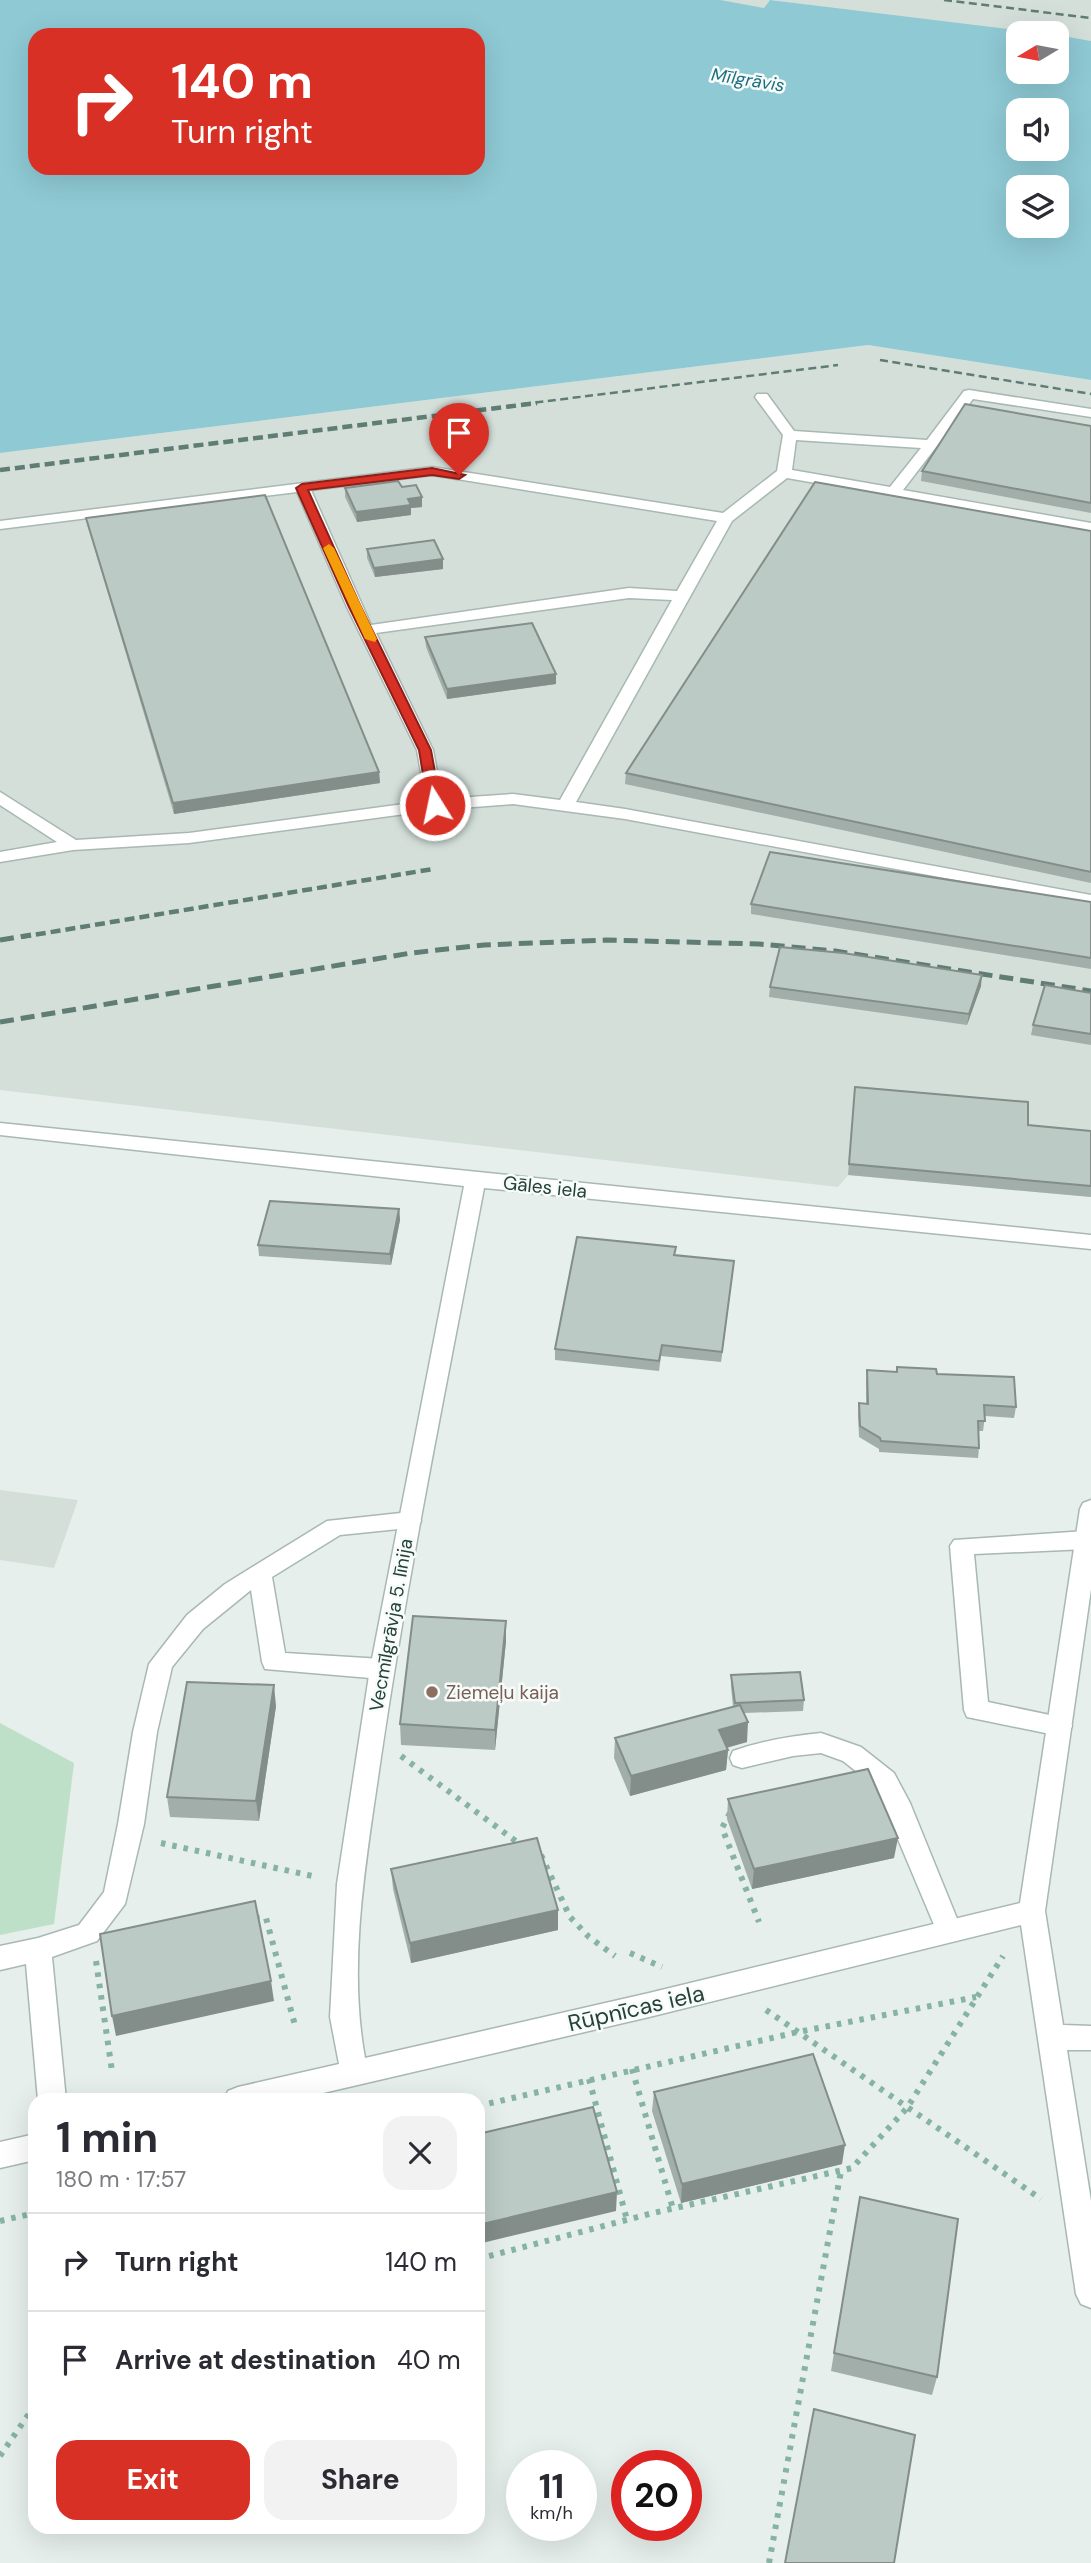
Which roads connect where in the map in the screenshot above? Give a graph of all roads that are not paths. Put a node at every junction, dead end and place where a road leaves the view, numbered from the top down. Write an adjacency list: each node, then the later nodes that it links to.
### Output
1 (762, 397): 3 (street)
2 (1091, 414): 4 (street)
3 (790, 435): 4 (street); 5 (street)
4 (931, 444): 7 (street)
5 (784, 473): 7 (street); 8 (street)
6 (302, 488): 8 (street); 9 (street); 12 (street)
7 (894, 492): 10 (street)
8 (726, 518): 11 (street)
9 (0, 525)
10 (1091, 527)
11 (682, 596): 12 (street); 15 (street)
12 (366, 630): 14 (street)
13 (0, 797): 16 (street)
14 (435, 805): 15 (street); 16 (street)
15 (565, 806): 18 (street)
16 (74, 845): 17 (street)
17 (0, 856)
18 (1091, 900)
19 (0, 1129): 20 (street, Gāles iela)
20 (475, 1180): 21 (street, Gāles iela); 23 (street, Vecmīlgrāvja 5. līnija)
21 (1091, 1242)
22 (1091, 1509): 24 (street)
23 (410, 1521): 25 (street); 26 (street, Vecmīlgrāvja 5. līnija)
24 (1086, 1540): 27 (street); 27 (street)
25 (260, 1573): 26 (street); 31 (street)
26 (382, 1669): 35 (street, Vecmīlgrāvja 5. līnija)
27 (1060, 1726): 29 (street)
28 (742, 1758): 30 (street)
29 (1032, 1911): 30 (street, Rūpnīcas iela); 33 (street)
30 (950, 1931): 35 (street, Rūpnīcas iela)
31 (38, 1950): 32 (street); 36 (street)
32 (0, 1958)
33 (1052, 2037): 34 (street); 40 (street)
34 (1091, 2038)
35 (354, 2073): 37 (street, Rūpnīcas iela)
36 (51, 2093)
37 (268, 2093)
38 (28, 2149): 39 (street)
39 (0, 2155)
40 (1091, 2294)

